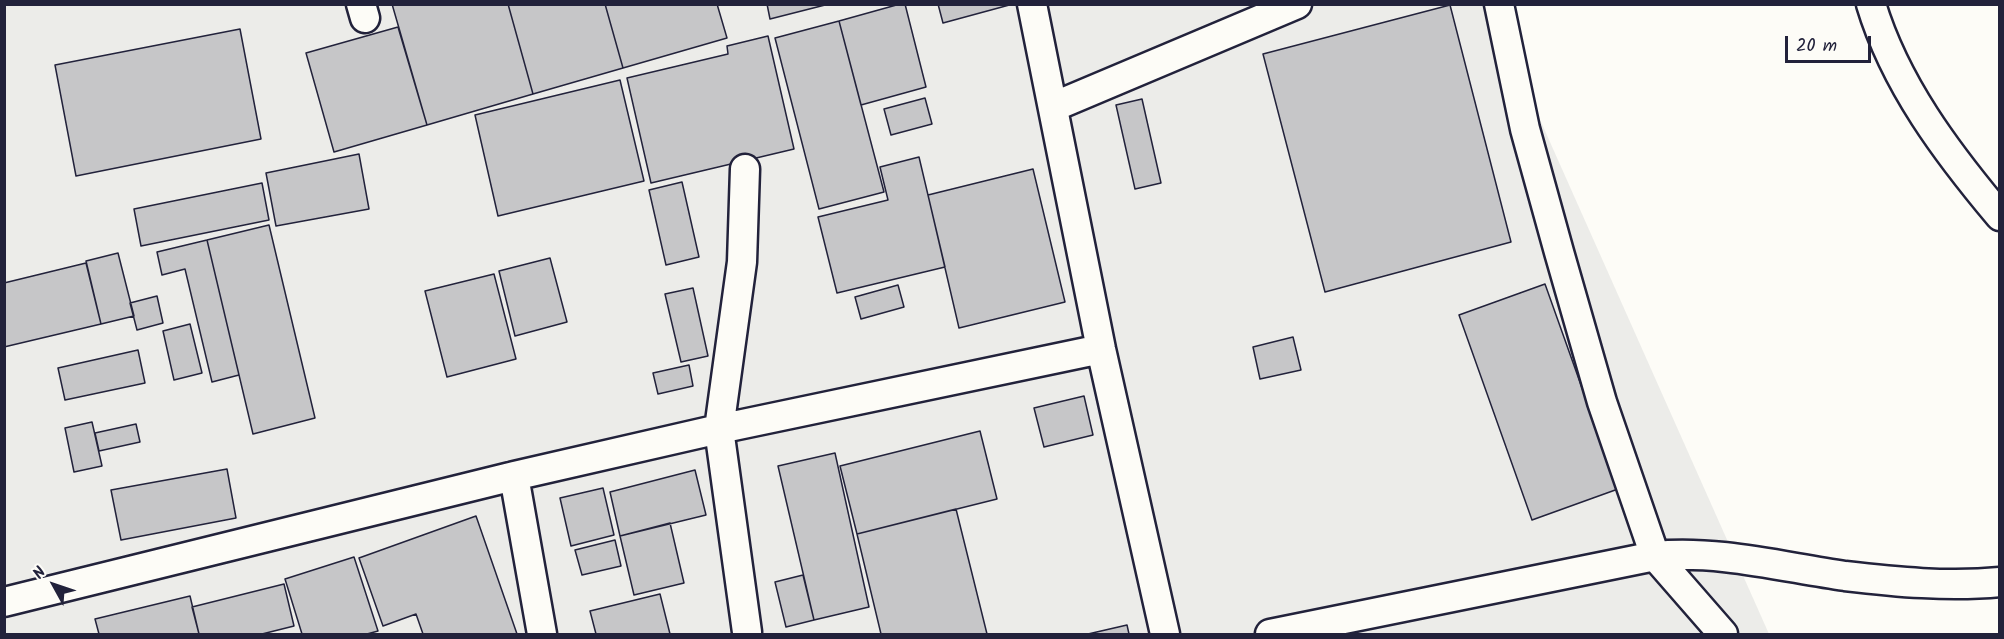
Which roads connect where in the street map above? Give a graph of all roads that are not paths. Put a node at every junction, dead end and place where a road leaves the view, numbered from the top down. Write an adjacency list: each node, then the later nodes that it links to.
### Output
1 (1032, 4): 5 (street)
2 (1297, 4): 5 (street)
3 (1499, 4): 11 (street)
4 (1871, 4): 7 (street)
5 (1053, 107): 8 (street)
6 (746, 169): 9 (street)
7 (2000, 216)
8 (1101, 349): 9 (street); 16 (street)
9 (718, 429): 10 (street); 14 (street)
10 (514, 476): 13 (street); 15 (street)
11 (1655, 556): 12 (street); 17 (street); 18 (street)
12 (2000, 582)
13 (4, 602)
14 (747, 632)
15 (542, 634)
16 (1165, 634)
17 (1270, 634)
18 (1723, 634)

